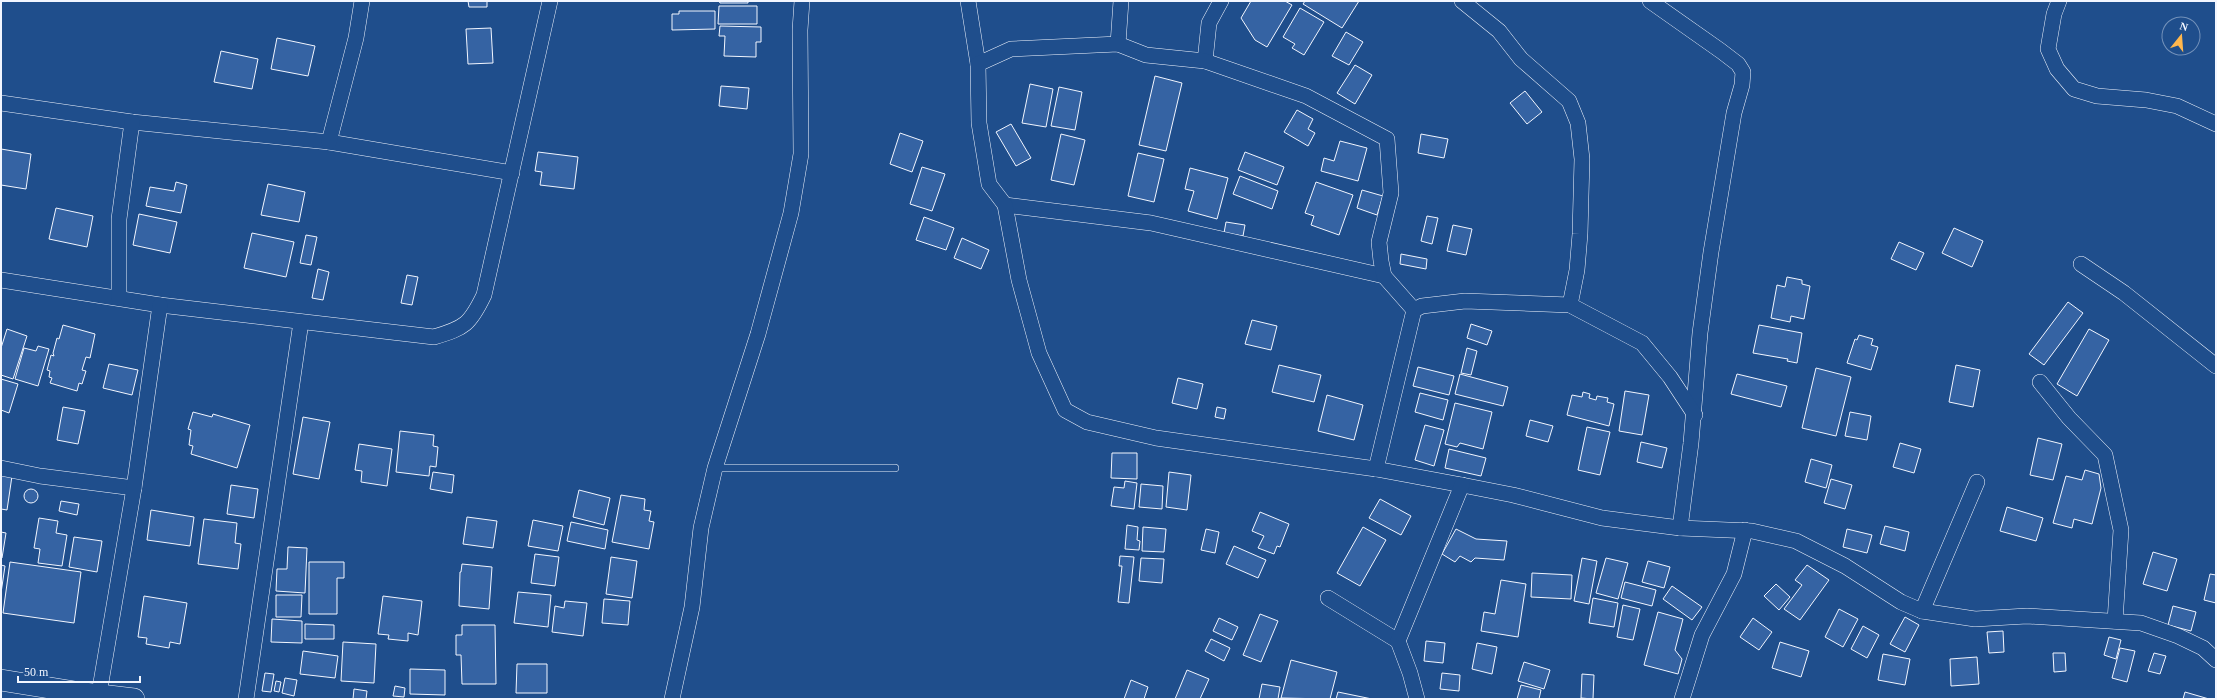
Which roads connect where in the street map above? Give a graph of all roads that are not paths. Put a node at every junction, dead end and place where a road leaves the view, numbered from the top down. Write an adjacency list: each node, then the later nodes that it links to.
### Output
1 (362, 1): 16 (street)
2 (550, 1): 17 (street)
3 (802, 1): 31 (street)
4 (968, 1): 12 (street)
5 (1121, 1): 10 (street)
6 (1221, 1): 11 (street)
7 (1462, 1): 24 (street)
8 (1650, 1): 29 (street)
9 (2059, 1): 15 (street)
10 (1118, 44): 11 (street); 12 (street)
11 (1205, 61): 20 (street)
12 (978, 64): 18 (street)
13 (1, 103): 14 (street)
14 (132, 122): 16 (street); 22 (street)
15 (2216, 124)
16 (329, 142): 17 (street)
17 (512, 173): 26 (street)
18 (1005, 205): 20 (street); 33 (street)
19 (2081, 264): 27 (street)
20 (1384, 276): 25 (street)
21 (1, 280): 22 (street)
22 (119, 298): 23 (street)
23 (160, 305): 26 (street); 36 (street)
24 (1570, 305): 25 (street); 29 (street)
25 (1414, 310): 33 (street)
26 (301, 322): 48 (street)
27 (2216, 366)
28 (2040, 382): 41 (street)
29 (1695, 415): 37 (street)
30 (1, 468): 36 (street)
31 (715, 468): 32 (lane); 49 (street)
32 (895, 468)
33 (1376, 469): 35 (street)
34 (1977, 482): 40 (street)
35 (1462, 485): 37 (street); 42 (street)
36 (134, 488): 45 (street)
37 (1680, 528): 38 (street)
38 (1745, 530): 40 (street); 51 (street)
39 (1328, 598): 42 (street)
40 (1922, 611): 41 (street)
41 (2115, 621): 43 (street)
42 (1398, 641): 50 (street)
43 (2216, 660)
44 (1, 680): 46 (street)
45 (99, 694): 46 (street); 47 (street)
46 (75, 696)
47 (134, 699)
48 (246, 699)
49 (672, 699)
50 (1417, 699)
51 (1682, 699)

